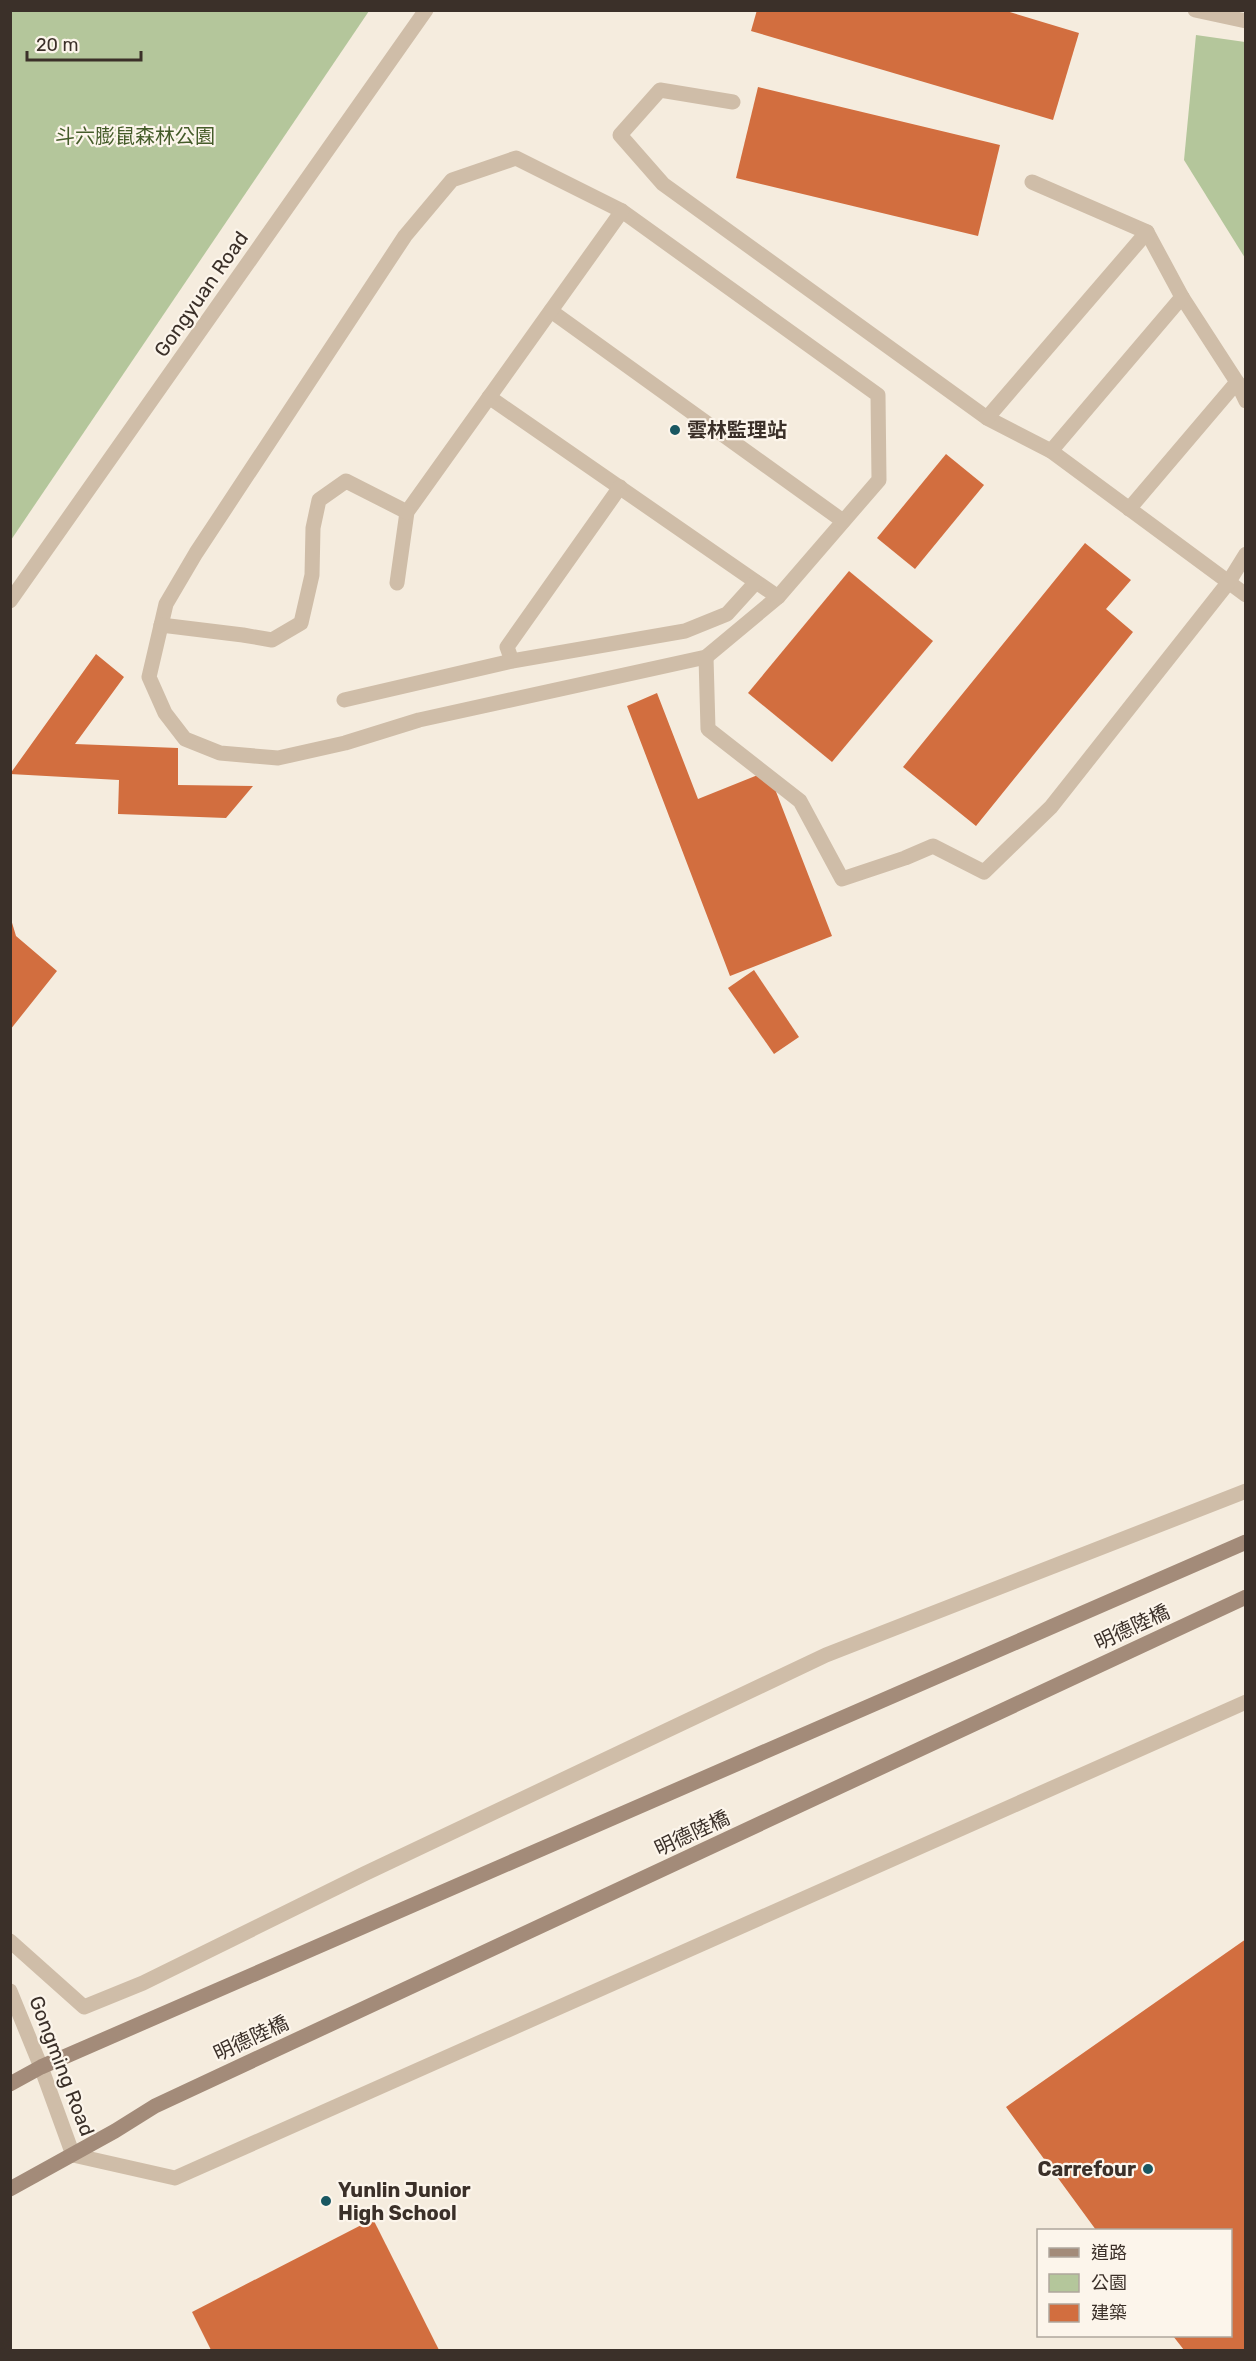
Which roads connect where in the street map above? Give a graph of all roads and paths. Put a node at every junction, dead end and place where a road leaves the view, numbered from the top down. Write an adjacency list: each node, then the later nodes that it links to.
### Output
1 (426, 10): 25 (street, Gongyuan Road)
2 (1195, 10): 3 (street)
3 (1245, 21)
4 (733, 102): 13 (street)
5 (1032, 182): 7 (street)
6 (622, 211): 9 (street); 18 (street); 26 (street)
7 (1148, 232): 8 (street); 13 (street)
8 (1182, 297): 10 (street); 14 (street)
9 (551, 311): 11 (street); 18 (street)
10 (1237, 382): 12 (street); 16 (street)
11 (489, 398): 15 (street); 17 (street)
12 (1245, 401)
13 (987, 418): 14 (street)
14 (1051, 452): 16 (street)
15 (620, 488): 20 (street); 28 (street)
16 (1129, 509): 22 (street)
17 (407, 512): 21 (street); 26 (street)
18 (843, 521): 24 (street)
19 (1245, 554): 22 (street)
20 (756, 582): 24 (street); 28 (street)
21 (397, 583)
22 (1228, 583): 23 (street); 27 (street)
23 (1245, 595)
24 (778, 597): 27 (street)
25 (10, 601)
26 (161, 625): 27 (street)
27 (706, 657)
28 (512, 661): 29 (street)
29 (344, 700)
30 (1245, 1491): 34 (street)
31 (1245, 1542): 36 (main road, 明德陸橋)
32 (1245, 1597): 38 (main road, 明德陸橋)
33 (1245, 1702): 38 (street)
34 (10, 1941)
35 (10, 1991): 36 (street, Gongming Road)
36 (41, 2067): 37 (main road, 明德陸橋); 38 (street, Gongming Road)
37 (10, 2084)
38 (74, 2155): 39 (main road, 明德陸橋)
39 (10, 2189)

